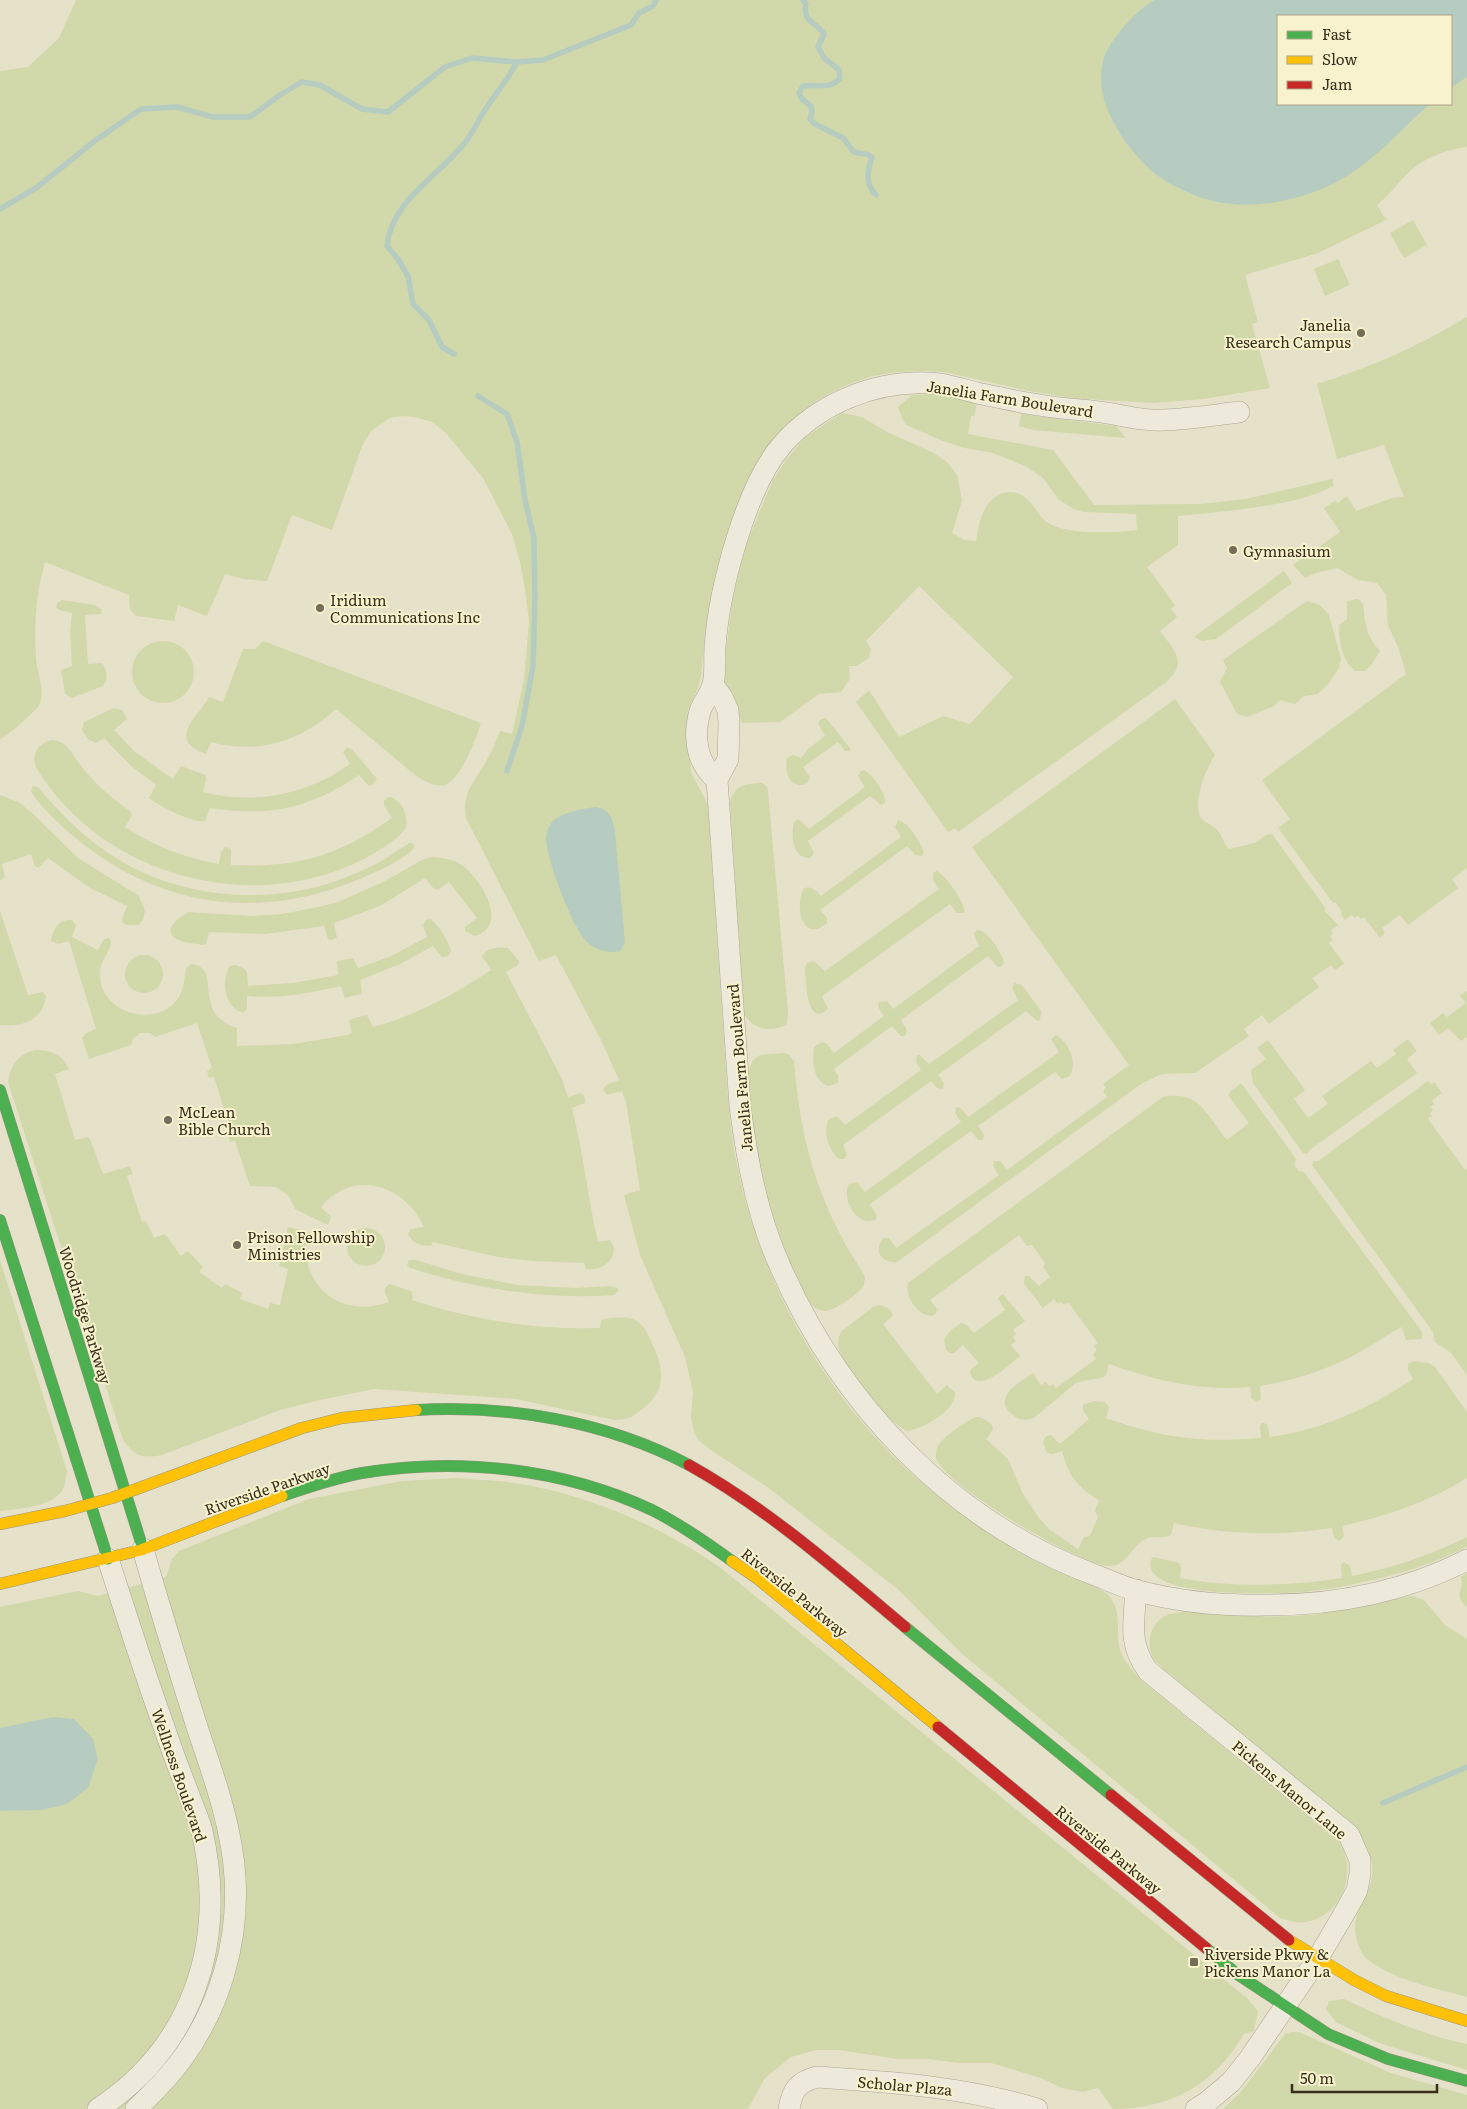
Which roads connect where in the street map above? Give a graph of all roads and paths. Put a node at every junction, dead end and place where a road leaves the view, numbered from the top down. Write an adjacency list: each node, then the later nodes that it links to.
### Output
1 (1239, 412): 2 (street, Janelia Farm Boulevard)
2 (713, 685): 3 (street); 3 (street, Janelia Farm Boulevard)
3 (717, 780): 13 (street, Janelia Farm Boulevard)
4 (0, 1090): 6 (main road, Woodridge Parkway)
5 (0, 1220): 7 (main road)
6 (126, 1494): 7 (main road); 9 (main road, Woodridge Parkway); 14 (main road)
7 (91, 1504): 8 (main road); 10 (main road)
8 (0, 1524)
9 (143, 1548): 10 (main road, Riverside Parkway); 15 (main road, Riverside Parkway); 19 (street, Wellness Boulevard)
10 (108, 1559): 12 (main road, Riverside Parkway); 18 (street, Wellness Boulevard)
11 (1467, 1560): 13 (street, Janelia Farm Boulevard)
12 (0, 1584)
13 (1136, 1590): 14 (street, Pickens Manor Lane)
14 (1318, 1958): 15 (street, Pickens Manor Lane); 16 (main road)
15 (1285, 2007): 17 (main road, Riverside Parkway); 22 (street)
16 (1467, 2021)
17 (1467, 2081)
18 (98, 2109)
19 (136, 2109)
20 (789, 2109): 21 (street, Scholar Plaza)
21 (1037, 2109)
22 (1196, 2109)

